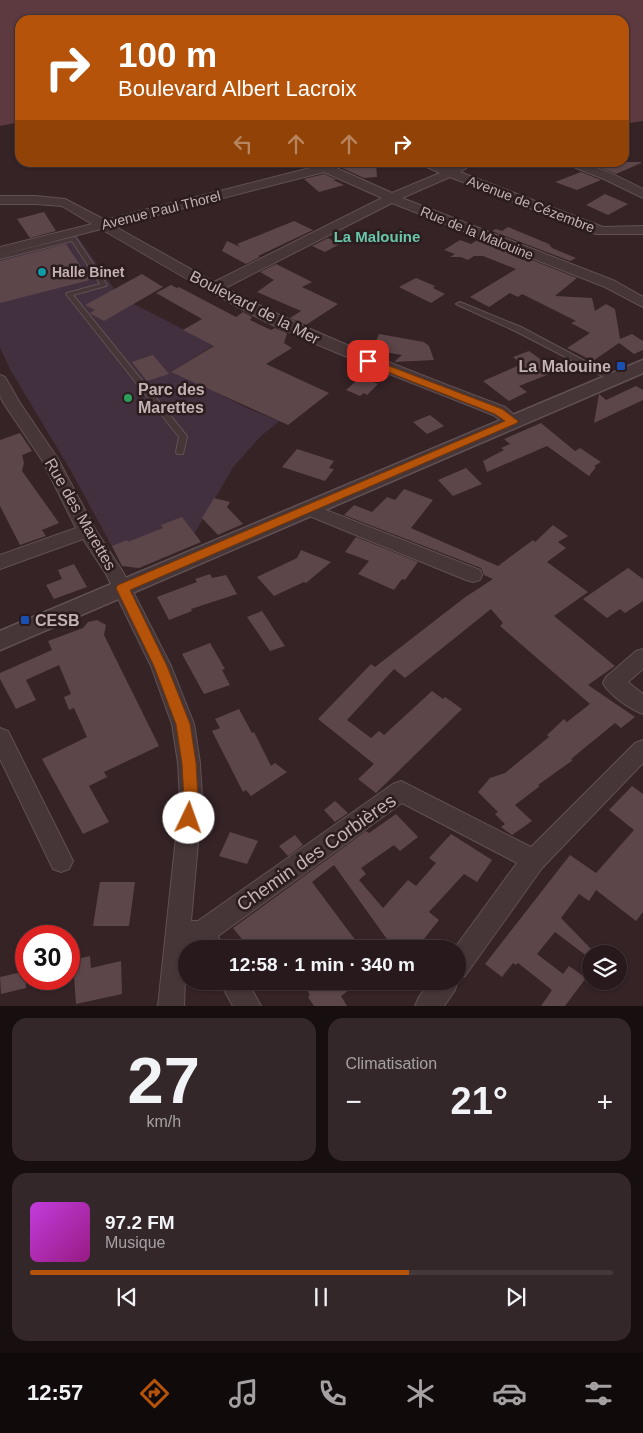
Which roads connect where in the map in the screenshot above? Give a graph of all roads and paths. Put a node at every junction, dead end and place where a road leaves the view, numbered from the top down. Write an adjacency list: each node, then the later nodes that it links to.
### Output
1 (313, 167): 10 (street, Avenue Paul Thorel)
2 (319, 167): 8 (street, Rue de la Malouine)
3 (435, 167): 6 (street, Avenue de Cézembre)
4 (461, 167): 6 (street)
5 (582, 167): 7 (street)
6 (450, 173): 8 (street); 11 (street, Avenue de Cézembre)
7 (643, 194)
8 (392, 198): 14 (street); 15 (street, Rue de la Malouine)
9 (0, 200): 10 (street, Boulevard de la Mer)
10 (102, 225): 12 (street, Avenue Paul Thorel); 14 (street, Boulevard de la Mer)
11 (643, 230)
12 (0, 251)
13 (0, 257): 21 (lane)
14 (214, 288): 20 (street, Boulevard de la Mer)
15 (643, 303)
16 (460, 304): 18 (lane)
17 (643, 366): 18 (street)
18 (613, 378): 20 (street)
19 (0, 380): 23 (street, Rue des Marettes)
20 (513, 421): 22 (street)
21 (180, 452)
22 (308, 509): 25 (street); 26 (street)
23 (87, 531): 24 (street); 26 (street, Rue des Marettes)
24 (0, 562)
25 (473, 575)
26 (122, 588): 27 (street); 34 (street, Rue des Marettes)
27 (0, 641)
28 (643, 657): 29 (street)
29 (643, 705)
30 (0, 738): 33 (street)
31 (643, 749): 32 (street)
32 (534, 860): 34 (street, Chemin des Corbières); 35 (street)
33 (61, 861)
34 (197, 939): 38 (street, Rue des Marettes)
35 (466, 953)
36 (238, 990): 39 (street)
37 (440, 990): 40 (street)
38 (171, 1006)
39 (248, 1006)
40 (428, 1006)

